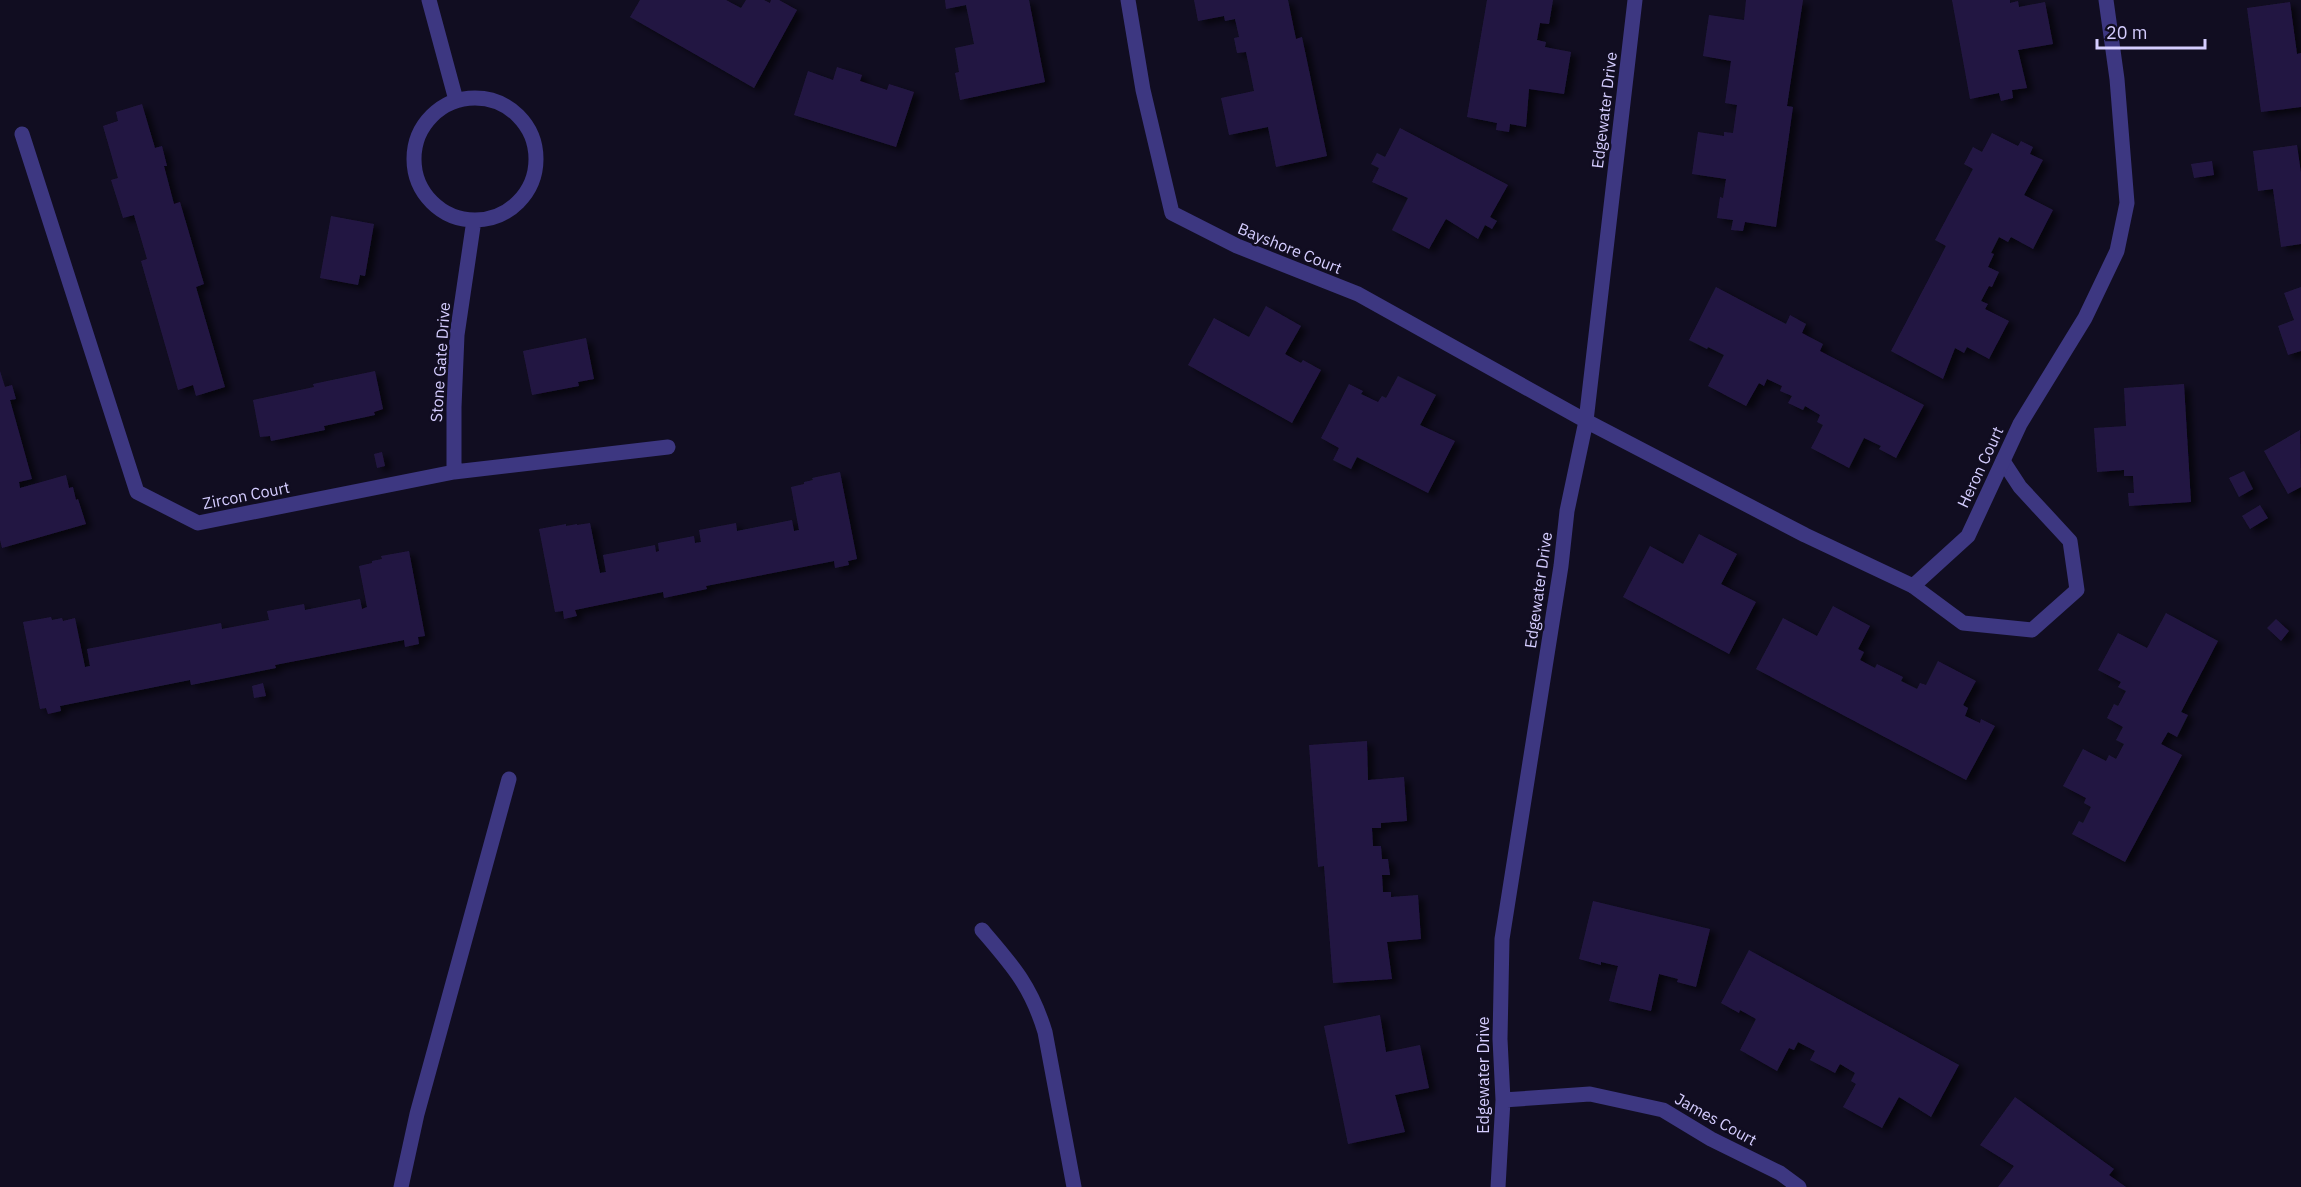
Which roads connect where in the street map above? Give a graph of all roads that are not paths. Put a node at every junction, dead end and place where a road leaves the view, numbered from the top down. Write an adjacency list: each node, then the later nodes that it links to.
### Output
1 (429, 0): 5 (street)
2 (1128, 0): 8 (street, Bayshore Court)
3 (1635, 0): 8 (street, Edgewater Drive)
4 (2106, 0): 10 (street, Heron Court)
5 (456, 100): 7 (street); 7 (street)
6 (22, 134): 11 (street, Zircon Court)
7 (474, 220): 11 (street, Stone Gate Drive)
8 (1586, 421): 12 (street); 15 (street, Edgewater Drive)
9 (668, 447): 11 (street, Zircon Court)
10 (2003, 461): 12 (street, Heron Court); 12 (street)
11 (454, 472)
12 (1913, 585)
13 (509, 779): 16 (street)
14 (982, 930): 17 (street)
15 (1503, 1100): 18 (street, Edgewater Drive); 19 (street, James Court)
16 (401, 1187)
17 (1074, 1187)
18 (1498, 1187)
19 (1798, 1187)

